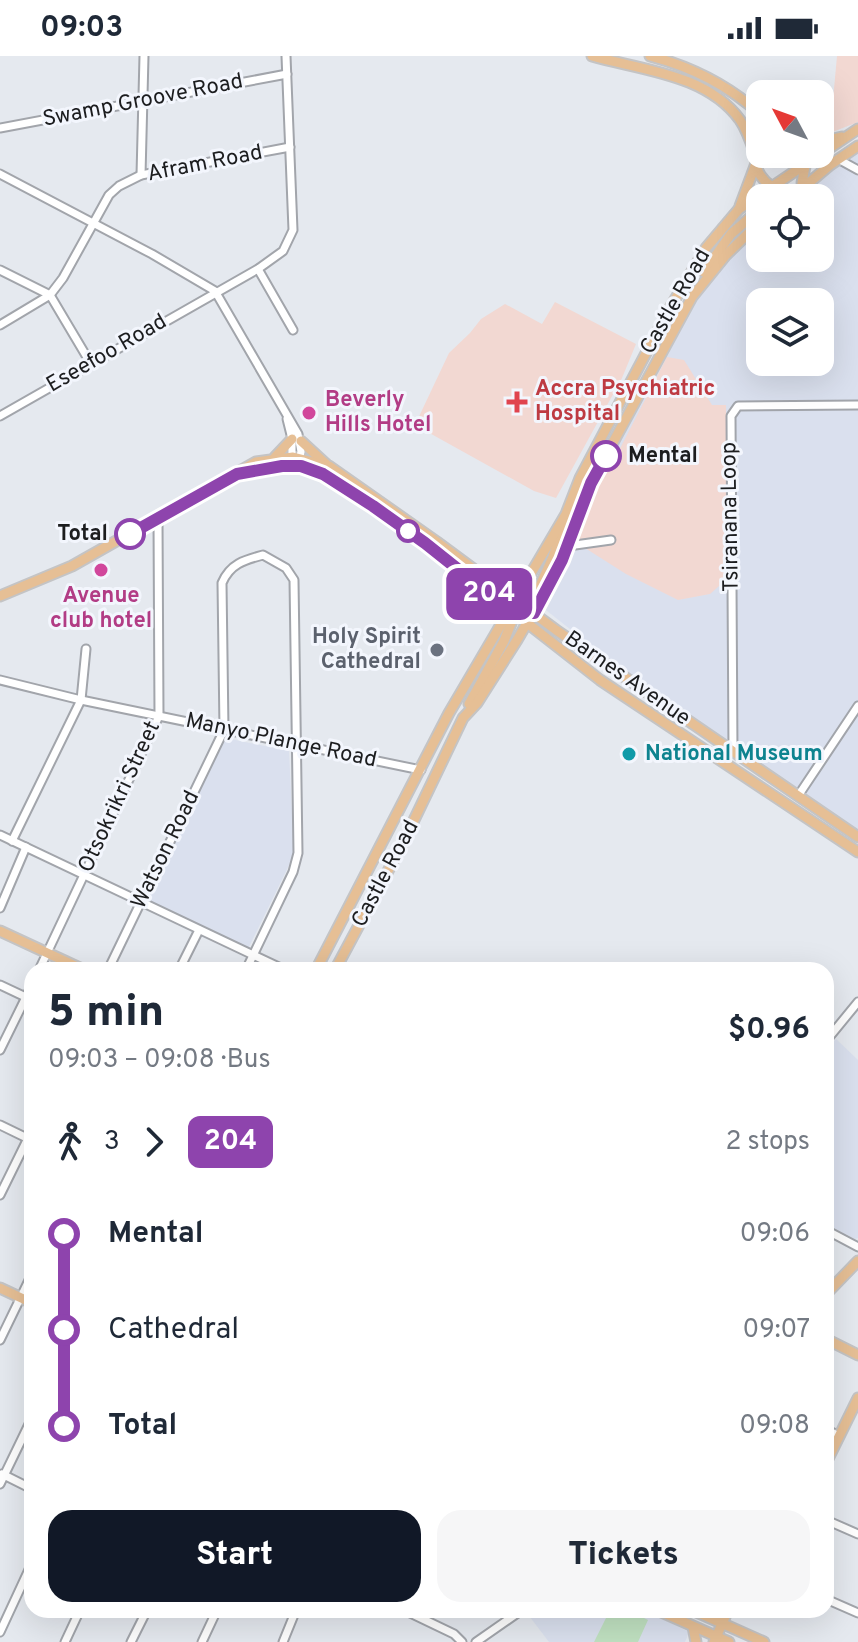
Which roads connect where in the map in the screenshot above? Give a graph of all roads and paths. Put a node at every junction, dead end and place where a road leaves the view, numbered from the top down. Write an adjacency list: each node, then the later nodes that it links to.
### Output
1 (144, 56): 6 (street)
2 (286, 56): 5 (street, Eseefoo Road)
3 (592, 56): 9 (main road)
4 (650, 56): 7 (main road)
5 (287, 74): 6 (street, Swamp Groove Road); 14 (street, Eseefoo Road)
6 (144, 101): 8 (street, Swamp Groove Road); 24 (street)
7 (746, 101)
8 (0, 128)
9 (746, 130)
10 (854, 132): 11 (main road); 12 (main road, Castle Road)
11 (834, 138)
12 (834, 146)
13 (858, 146): 15 (main road)
14 (290, 147): 24 (street, Afram Road); 34 (street, Eseefoo Road)
15 (834, 162): 22 (street)
16 (754, 168): 30 (main road)
17 (756, 168): 26 (main road)
18 (802, 168): 27 (main road, Castle Road)
19 (805, 168): 25 (main road)
20 (825, 168): 25 (main road)
21 (826, 168): 28 (main road)
22 (858, 170)
23 (0, 174): 32 (street)
24 (141, 175): 32 (street, Afram Road)
25 (802, 183)
26 (769, 184)
27 (777, 184)
28 (804, 184)
29 (746, 204): 30 (main road, Castle Road)
30 (739, 209): 49 (main road, Castle Road)
31 (746, 220): 38 (main road)
32 (94, 224): 36 (street); 37 (street, Afram Road)
33 (746, 236): 38 (main road, Castle Road)
34 (258, 269): 36 (street, Eseefoo Road); 40 (street)
35 (0, 270): 37 (street)
36 (215, 291): 41 (street, Eseefoo Road); 44 (street)
37 (50, 295): 39 (street, Afram Road); 41 (street)
38 (692, 297): 52 (main road, Castle Road)
39 (0, 325)
40 (293, 330)
41 (91, 364): 43 (street, Eseefoo Road)
42 (858, 405): 73 (street, Tsiranana Loop)
43 (0, 416)
44 (296, 440): 45 (main road); 46 (street); 47 (main road)
45 (272, 458): 46 (main road, Barnes Avenue); 48 (main road)
46 (295, 461): 47 (main road, Barnes Avenue); 48 (main road); 56 (main road, Barnes Avenue)
47 (329, 466): 54 (main road, Barnes Avenue)
48 (237, 474): 50 (main road)
49 (566, 514): 53 (main road, Castle Road); 59 (main road)
50 (158, 519): 57 (main road); 69 (street, Otsokrikri Street)
51 (611, 540): 52 (street)
52 (568, 546): 55 (main road, Castle Road)
53 (535, 565): 54 (main road); 58 (main road, Castle Road)
54 (492, 583): 58 (main road, Barnes Avenue)
55 (548, 586): 59 (main road, Castle Road); 62 (main road)
56 (490, 595): 58 (main road, Barnes Avenue); 60 (main road)
57 (0, 596)
58 (514, 609): 59 (main road, Barnes Avenue); 60 (main road, Castle Road); 61 (main road, Barnes Avenue); 70 (main road)
59 (530, 611): 61 (main road, Castle Road); 62 (main road, Barnes Avenue)
60 (500, 624): 74 (main road, Castle Road)
61 (527, 624): 63 (main road, Barnes Avenue); 64 (main road, Castle Road)
62 (556, 630): 73 (main road, Barnes Avenue)
63 (545, 637): 64 (main road); 80 (main road, Barnes Avenue)
64 (517, 640): 70 (main road, Castle Road)
65 (86, 649): 67 (street)
66 (0, 680): 67 (street, Manyo Plange Road)
67 (81, 700): 69 (street, Manyo Plange Road); 78 (street)
68 (858, 706): 75 (street)
69 (159, 716): 71 (street, Manyo Plange Road); 81 (street, Otsokrikri Street)
70 (463, 718): 84 (main road, Castle Road)
71 (224, 730): 72 (street, Manyo Plange Road); 72 (street); 83 (street, Watson Road)
72 (298, 743): 74 (street, Manyo Plange Road); 89 (street)
73 (733, 751): 75 (main road, Barnes Avenue)
74 (421, 770): 82 (main road, Castle Road)
75 (798, 796): 77 (main road, Barnes Avenue)
76 (0, 835): 78 (street)
77 (858, 837)
78 (12, 841): 79 (street)
79 (26, 847): 81 (street); 85 (street)
80 (858, 852)
81 (83, 874): 83 (street); 88 (street, Otsokrikri Street)
82 (352, 897): 84 (main road); 96 (main road, Castle Road)
83 (141, 902): 86 (street); 92 (street, Watson Road)
84 (369, 906): 97 (main road, Castle Road)
85 (0, 908)
86 (199, 930): 89 (street); 93 (street)
87 (0, 931): 88 (main road)
88 (47, 953): 90 (street, Otsokrikri Street); 91 (main road)
89 (253, 955): 94 (street); 95 (street)
90 (43, 962)
91 (67, 962)
92 (112, 962)
93 (183, 962)
94 (250, 962)
95 (268, 962)
96 (320, 962)
97 (339, 962)
98 (0, 985): 99 (street)
99 (24, 997)
100 (858, 1002): 102 (street)
101 (24, 1008): 103 (street)
102 (834, 1031)
103 (0, 1050)
104 (0, 1125): 105 (street)
105 (24, 1134)
106 (24, 1149): 107 (street)
107 (0, 1195)
108 (834, 1234): 109 (street)
109 (858, 1247)
110 (858, 1261): 111 (main road)
111 (834, 1286)
112 (0, 1288): 114 (main road)
113 (24, 1291): 114 (street)
114 (21, 1298): 115 (main road); 116 (street)
115 (24, 1299)
116 (0, 1340)
117 (834, 1343): 118 (main road)
118 (858, 1355)
119 (858, 1398): 122 (main road)
120 (24, 1433): 124 (street)
121 (834, 1433): 122 (street)
122 (839, 1436): 123 (main road)
123 (834, 1446)
124 (2, 1475): 125 (street); 126 (street)
125 (0, 1484)
126 (24, 1485)
127 (834, 1524): 128 (street)
128 (858, 1534)
129 (24, 1580): 143 (street)
130 (834, 1602): 131 (street)
131 (858, 1613)
132 (76, 1618): 145 (street)
133 (143, 1618): 146 (street)
134 (213, 1618): 147 (street)
135 (293, 1618): 148 (street)
136 (421, 1618): 149 (street)
137 (510, 1618): 150 (street)
138 (674, 1618): 142 (main road)
139 (710, 1618): 141 (main road)
140 (724, 1618): 141 (main road)
141 (722, 1623): 144 (main road); 153 (main road)
142 (693, 1627): 144 (main road); 151 (main road)
143 (0, 1632)
144 (715, 1639): 152 (main road)
145 (65, 1642)
146 (131, 1642)
147 (202, 1642)
148 (284, 1642)
149 (462, 1642)
150 (476, 1642)
151 (696, 1642)
152 (729, 1642)
153 (764, 1642)

